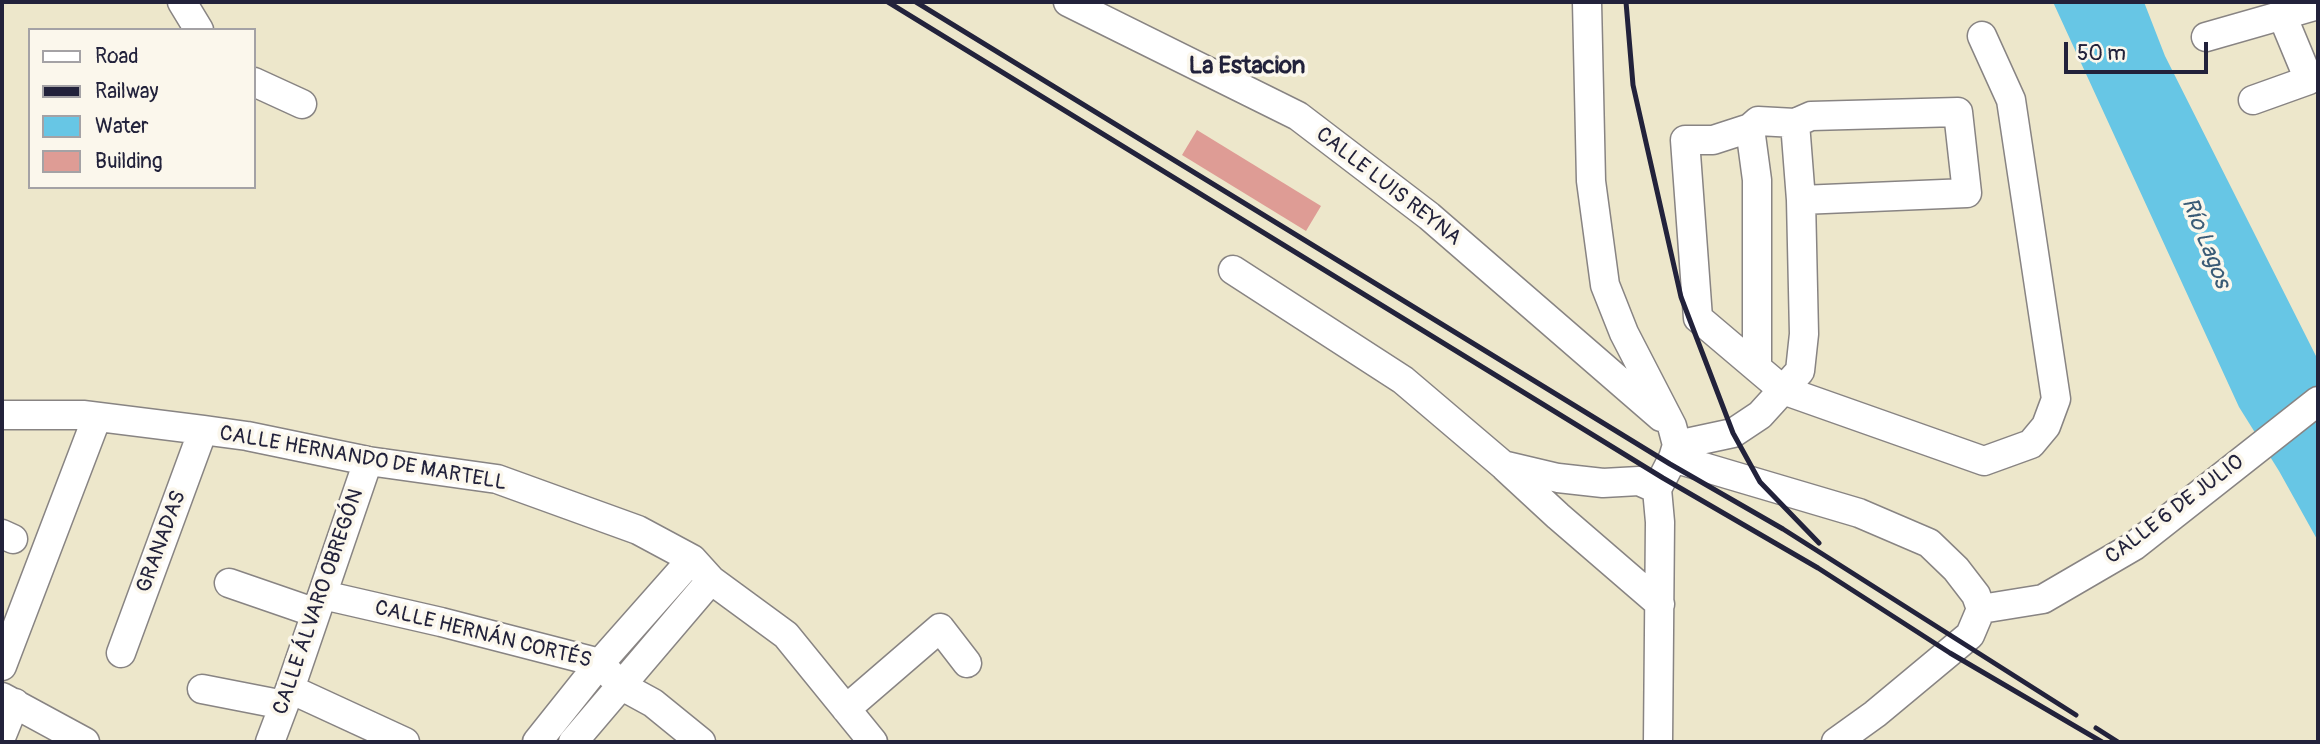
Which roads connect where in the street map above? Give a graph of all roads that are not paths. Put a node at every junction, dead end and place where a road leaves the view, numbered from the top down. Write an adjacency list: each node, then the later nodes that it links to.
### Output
1 (182, 2): 6 (street)
2 (1068, 2): 22 (street, CALLE LUIS REYNA)
3 (1587, 2): 22 (street)
4 (2318, 5): 5 (street)
5 (2282, 15): 8 (street); 10 (street)
6 (198, 28)
7 (1982, 36): 17 (street)
8 (2206, 37)
9 (256, 83): 11 (street)
10 (2253, 100)
11 (302, 104)
12 (1795, 123): 13 (street); 14 (street); 14 (street)
13 (1750, 128): 16 (street); 16 (street)
14 (1801, 200): 17 (street)
15 (1233, 270): 24 (street)
16 (1757, 368): 17 (street)
17 (1783, 390): 22 (street)
18 (2318, 401): 31 (street, CALLE 6 DE JULIO)
19 (2, 415): 20 (street, CALLE HERNANDO DE MARTELL)
20 (97, 417): 21 (street, CALLE HERNANDO DE MARTELL); 35 (street)
21 (203, 430): 23 (street, CALLE HERNANDO DE MARTELL); 32 (street, GRANADAS)
22 (1674, 443): 25 (street); 31 (street, CALLE LUIS REYNA)
23 (368, 461): 26 (street, CALLE HERNANDO DE MARTELL); 29 (street, CALLE ÁLVARO OBREGÓN)
24 (1503, 465): 25 (street); 30 (street)
25 (1657, 489): 30 (street)
26 (692, 559): 27 (street, CALLE HERNANDO DE MARTELL); 33 (street)
27 (711, 580): 36 (street); 40 (street, CALLE HERNANDO DE MARTELL)
28 (229, 583): 29 (street, CALLE HERNÁN CORTÉS)
29 (320, 604): 33 (street, CALLE HERNÁN CORTÉS); 38 (street, CALLE ÁLVARO OBREGÓN)
30 (1660, 604): 49 (street)
31 (1981, 609): 50 (street)
32 (121, 653)
33 (600, 663): 36 (street, CALLE HERNÁN CORTÉS); 45 (street)
34 (967, 663): 40 (street)
35 (2, 666)
36 (620, 685): 46 (street); 47 (street, CALLE HERNÁN CORTÉS)
37 (202, 689): 38 (street)
38 (287, 697): 43 (street, CALLE ÁLVARO OBREGÓN); 44 (street)
39 (8, 700): 41 (street); 42 (street)
40 (846, 709): 48 (street, CALLE HERNANDO DE MARTELL)
41 (2, 735)
42 (85, 742)
43 (270, 742)
44 (405, 742)
45 (537, 742)
46 (573, 742)
47 (701, 742)
48 (873, 742)
49 (1658, 742)
50 (1836, 742)

